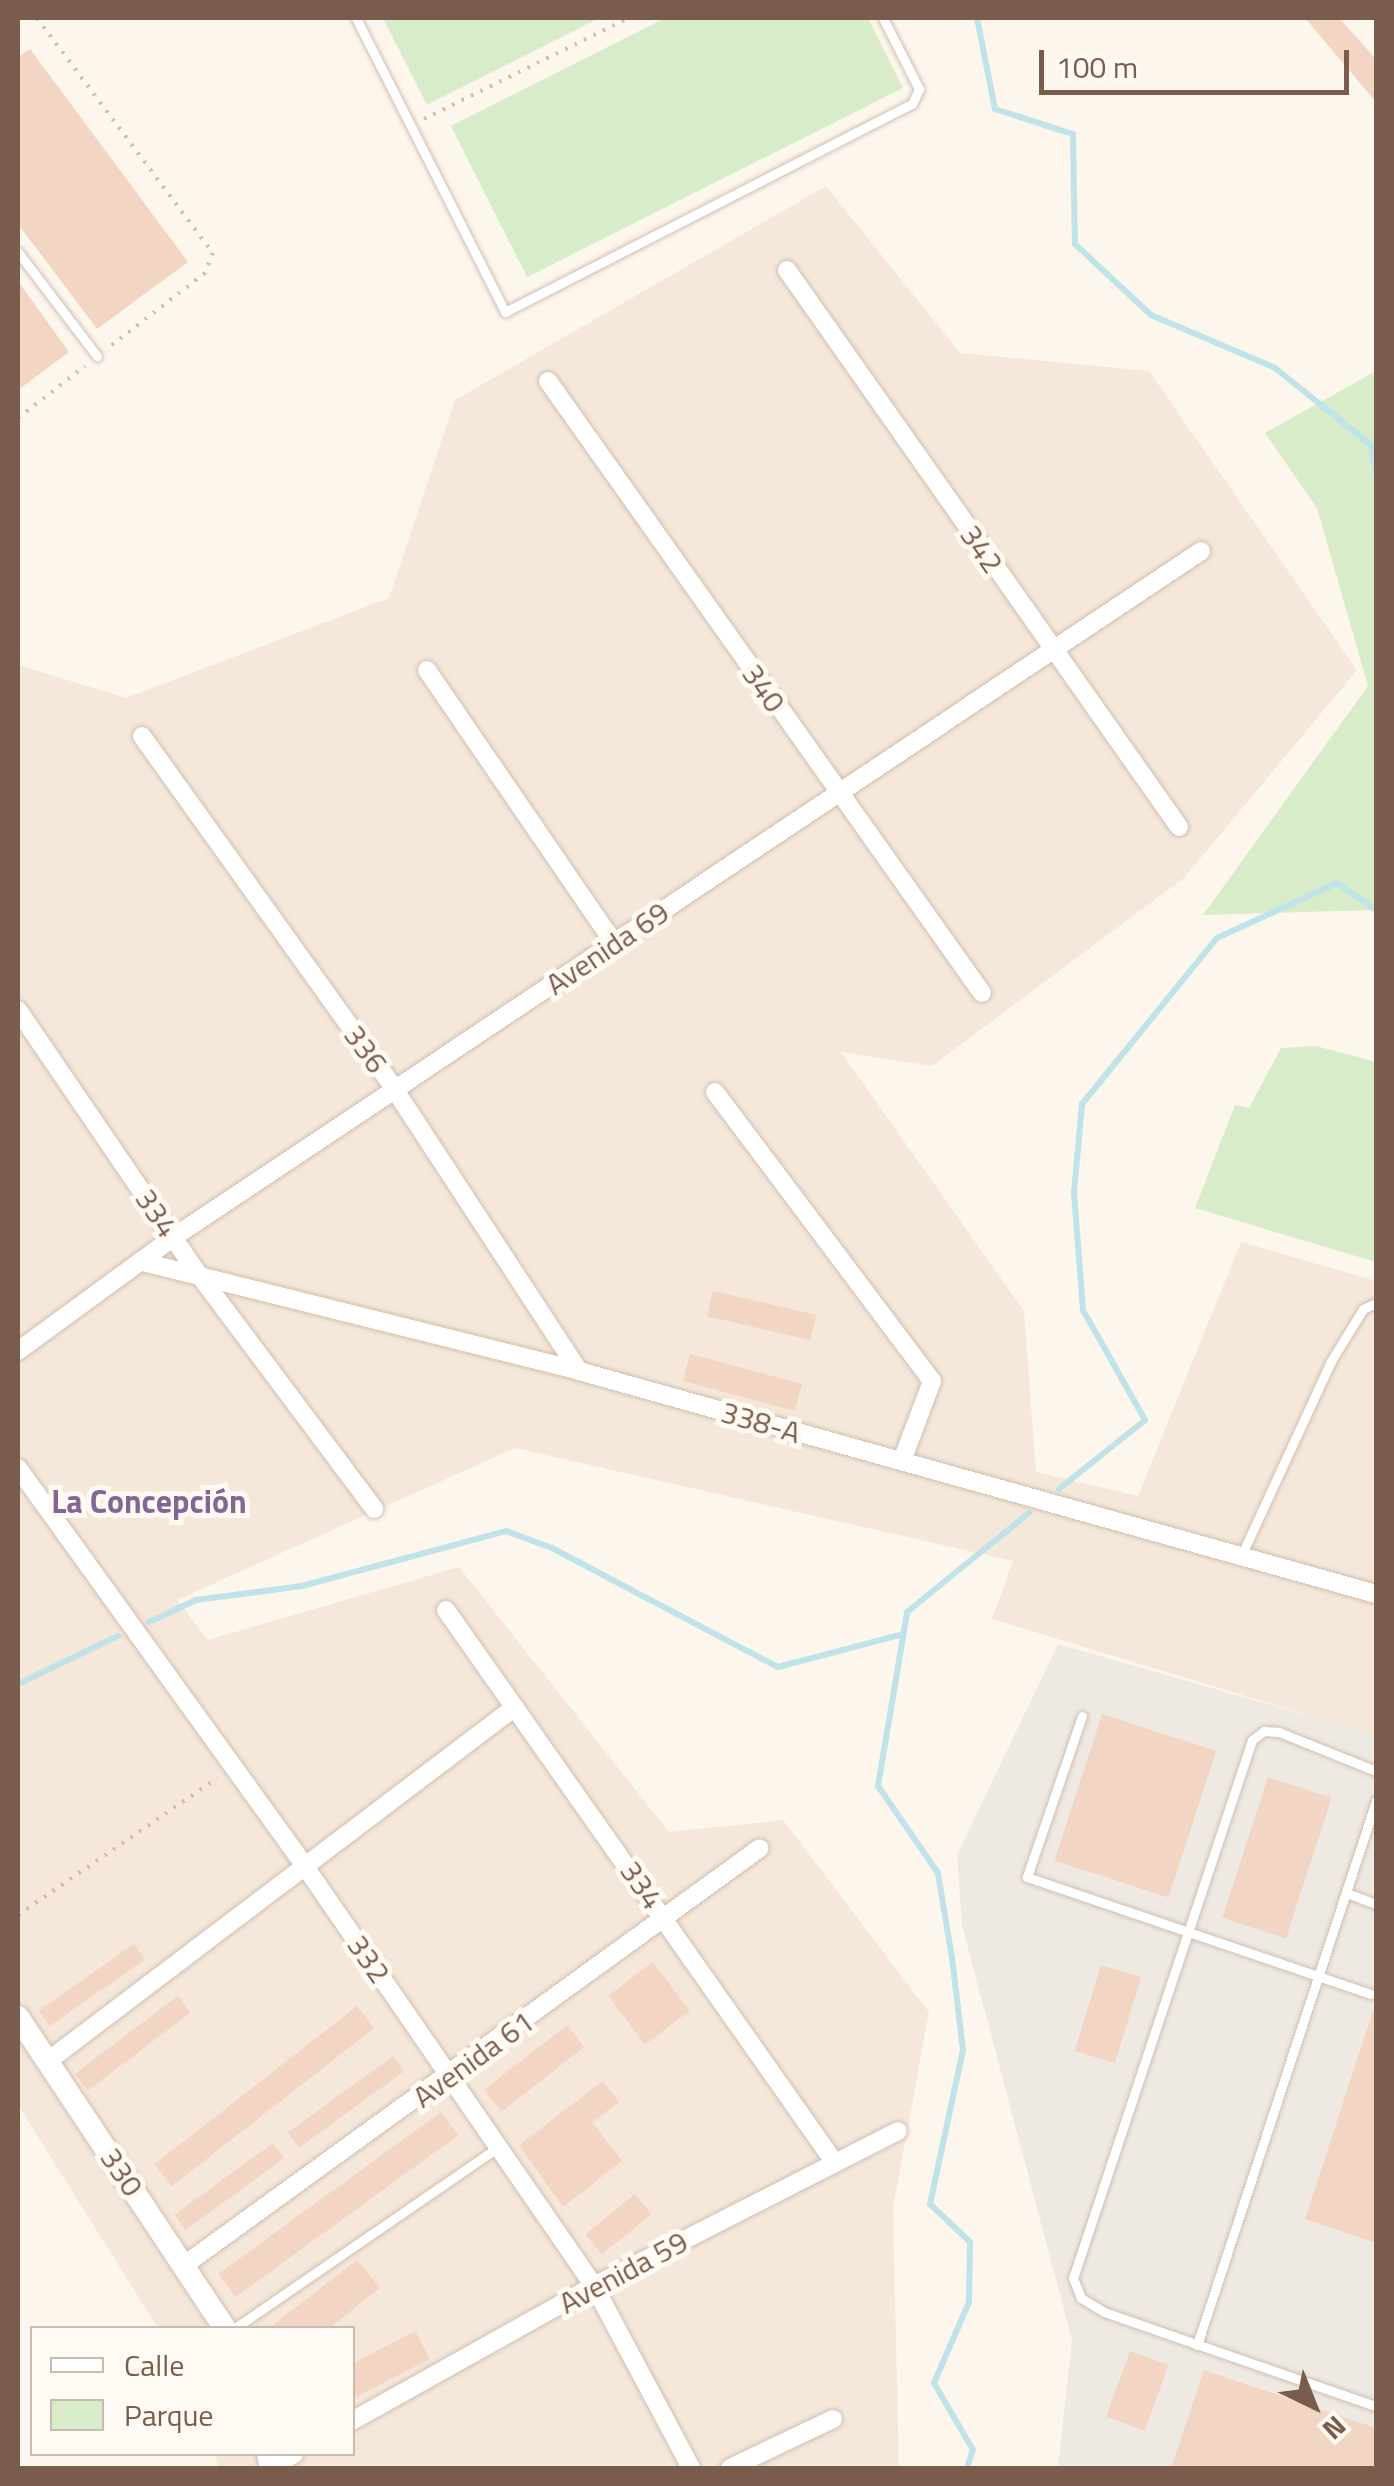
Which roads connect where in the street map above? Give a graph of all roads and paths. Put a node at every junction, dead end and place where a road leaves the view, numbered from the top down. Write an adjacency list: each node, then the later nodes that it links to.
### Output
1 (36, 18): 8 (path)
2 (356, 18): 5 (lane)
3 (628, 18): 5 (path)
4 (883, 18): 5 (lane)
5 (411, 126)
6 (18, 252): 8 (lane)
7 (787, 270): 12 (street, 342)
8 (97, 356): 10 (path)
9 (548, 381): 15 (street, 340)
10 (18, 418)
11 (1201, 551): 12 (street, Avenida 69)
12 (1052, 651): 15 (street, Avenida 69); 16 (street, 342)
13 (428, 670): 17 (street)
14 (142, 736): 20 (street, 336)
15 (838, 794): 17 (street, Avenida 69); 18 (street, 340)
16 (1179, 827)
17 (614, 944): 20 (street, Avenida 69)
18 (982, 993)
19 (18, 1010): 22 (street, 334)
20 (395, 1090): 22 (street, Avenida 69); 27 (street, 336)
21 (714, 1092): 28 (street)
22 (174, 1238): 23 (street, Avenida 69); 24 (street, 334)
23 (143, 1262): 24 (street, 338-A); 26 (street, Avenida 69)
24 (197, 1272): 27 (street, 338-A); 30 (street, 334)
25 (1376, 1303): 31 (lane)
26 (18, 1350)
27 (579, 1371): 28 (street, 338-A)
28 (902, 1461): 31 (street, 338-A)
29 (18, 1468): 36 (street, 332)
30 (374, 1509)
31 (1241, 1556): 32 (street, 338-A)
32 (1376, 1594)
33 (446, 1610): 34 (street, 334)
34 (514, 1707): 40 (street); 44 (street, 334)
35 (1082, 1716): 45 (lane)
36 (233, 1767): 40 (street, 332); 43 (path)
37 (1376, 1771): 45 (lane)
38 (1376, 1800): 41 (lane)
39 (760, 1848): 44 (street, Avenida 61)
40 (304, 1865): 49 (street); 50 (street, 332)
41 (1347, 1894): 42 (lane); 46 (lane)
42 (1376, 1904)
43 (18, 1915)
44 (666, 1920): 50 (street, Avenida 61); 53 (street, 334)
45 (1190, 1931): 46 (lane); 58 (lane)
46 (1321, 1976): 47 (lane); 58 (lane)
47 (1371, 1994)
48 (18, 2017): 49 (street, 330)
49 (48, 2061): 54 (street, 330)
50 (450, 2076): 52 (street, 332); 54 (street, Avenida 61)
51 (898, 2131): 53 (street, Avenida 59)
52 (498, 2146): 55 (street, 332); 57 (lane)
53 (835, 2163): 55 (street, Avenida 59)
54 (184, 2266): 56 (street, 330)
55 (594, 2286): 60 (street, Avenida 59); 62 (street, 332)
56 (224, 2326)
57 (238, 2326)
58 (1197, 2344): 59 (lane)
59 (1376, 2406)
60 (355, 2419)
61 (833, 2419): 63 (street)
62 (691, 2468)
63 (730, 2468)

